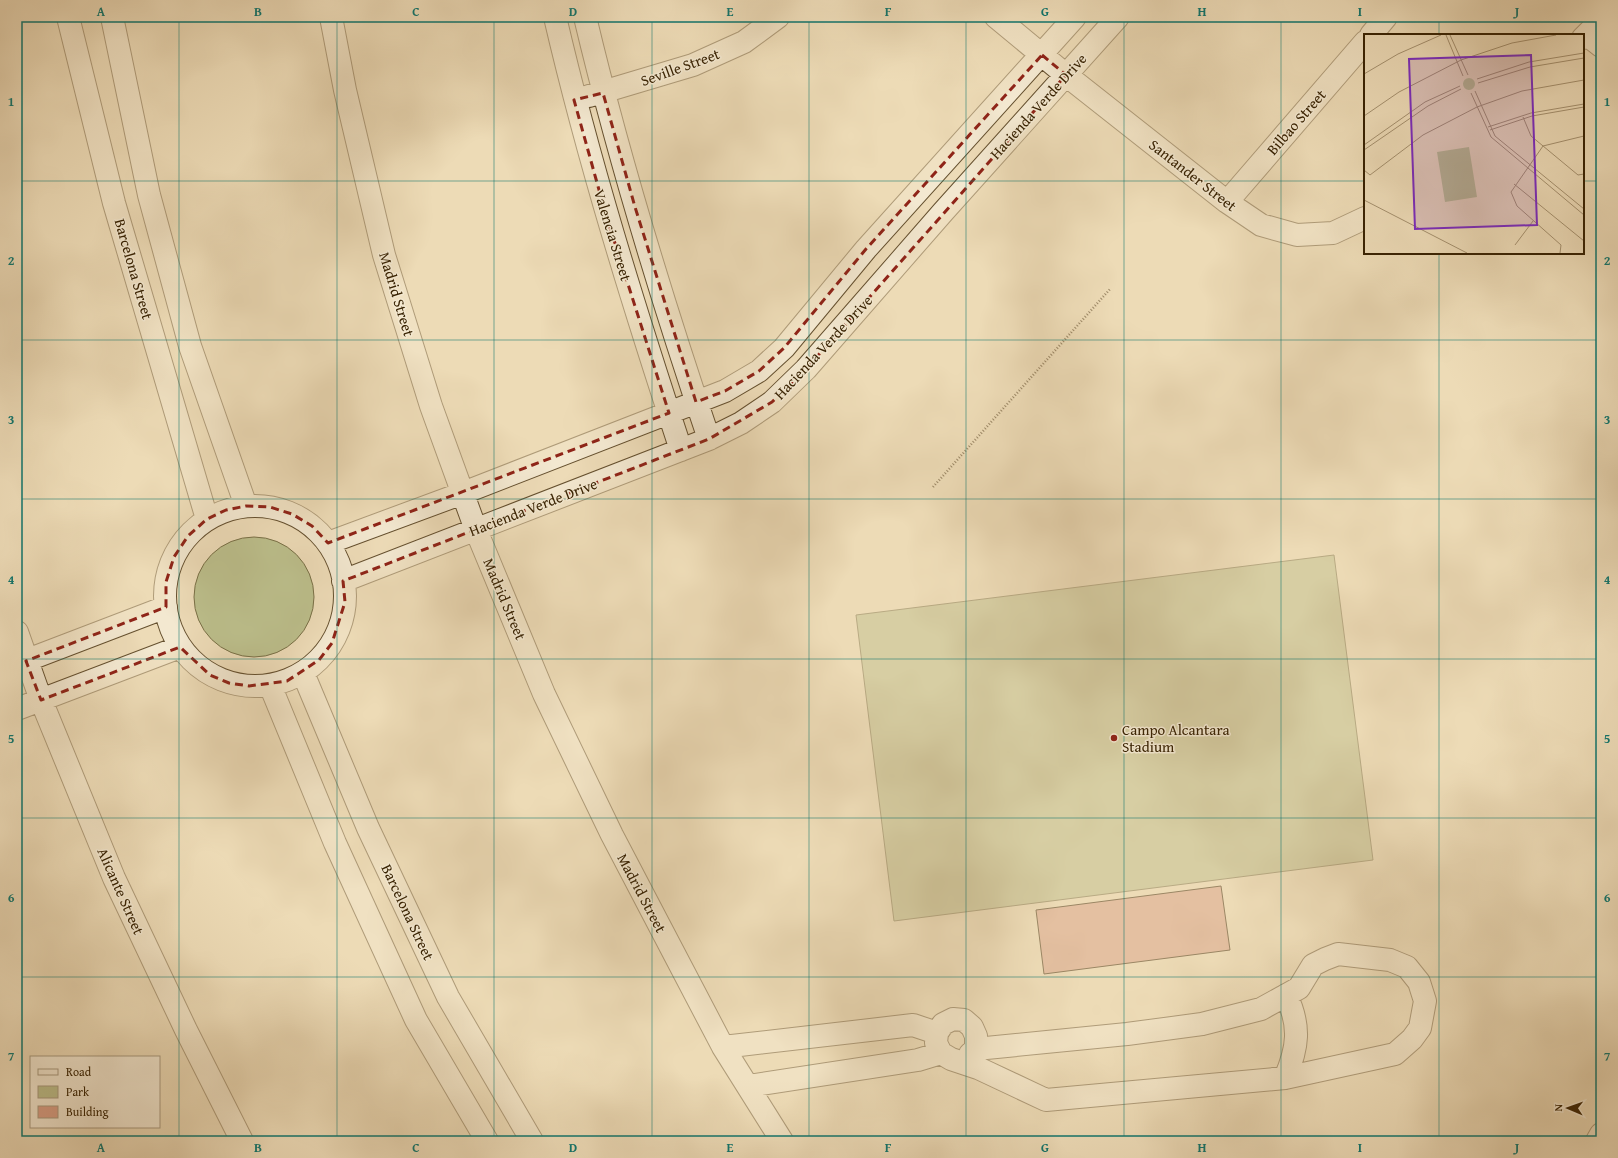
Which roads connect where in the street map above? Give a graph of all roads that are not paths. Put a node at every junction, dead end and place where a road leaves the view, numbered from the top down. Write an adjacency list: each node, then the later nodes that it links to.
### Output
1 (68, 17): 25 (street, Barcelona Street)
2 (112, 17): 24 (street)
3 (331, 17): 23 (street, Madrid Street)
4 (555, 17): 16 (street, Valencia Street)
5 (585, 17): 15 (street, Valencia Street)
6 (778, 17): 15 (street, Seville Street)
7 (996, 17): 13 (street, Santander Street)
8 (1075, 17): 13 (street, Hacienda Verde Drive)
9 (1118, 17): 14 (street, Hacienda Verde Drive)
10 (1386, 17): 11 (street)
11 (1372, 34)
12 (1364, 43): 17 (street, Bilbao Street)
13 (1042, 56): 14 (street, Santander Street); 19 (street, Hacienda Verde Drive)
14 (1066, 75): 17 (street, Santander Street); 21 (street, Hacienda Verde Drive)
15 (603, 93): 16 (street, Seville Street); 19 (street, Valencia Street)
16 (574, 100): 20 (street, Valencia Street)
17 (1227, 202): 18 (street, Santander Street)
18 (1364, 218)
19 (696, 402): 20 (street, Hacienda Verde Drive); 21 (street, Valencia Street)
20 (669, 413): 22 (street, Valencia Street); 23 (street, Hacienda Verde Drive)
21 (709, 439): 22 (street, Hacienda Verde Drive)
22 (681, 450): 26 (street, Hacienda Verde Drive)
23 (463, 493): 26 (street, Madrid Street); 27 (street, Hacienda Verde Drive)
24 (246, 506): 25 (street); 27 (street)
25 (207, 519): 29 (street)
26 (476, 530): 28 (street, Hacienda Verde Drive); 39 (street, Madrid Street)
27 (328, 543): 28 (street)
28 (344, 581): 33 (street)
29 (166, 607): 31 (street); 32 (street)
30 (17, 632): 32 (street, Alicante Street)
31 (180, 647): 34 (street); 35 (street)
32 (22, 663): 35 (street, Alicante Street)
33 (303, 673): 34 (street); 46 (street, Barcelona Street)
34 (270, 685): 45 (street)
35 (41, 700): 36 (street); 44 (street, Alicante Street)
36 (17, 709)
37 (1286, 995): 40 (street); 41 (street); 41 (street)
38 (939, 1043): 39 (street); 40 (street); 40 (street); 42 (street)
39 (723, 1047): 42 (street, Madrid Street)
40 (971, 1056): 41 (street)
41 (1285, 1078)
42 (748, 1086): 47 (street, Madrid Street)
43 (1601, 1134): 48 (street)
44 (242, 1141)
45 (487, 1141)
46 (532, 1141)
47 (782, 1141)
48 (1597, 1141)

